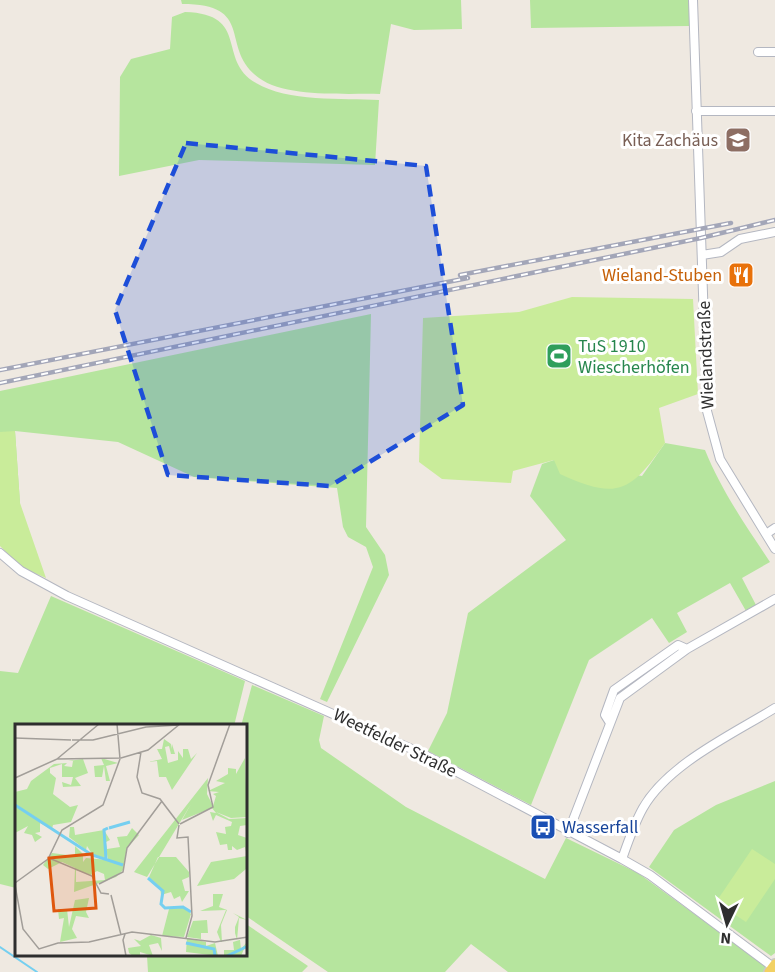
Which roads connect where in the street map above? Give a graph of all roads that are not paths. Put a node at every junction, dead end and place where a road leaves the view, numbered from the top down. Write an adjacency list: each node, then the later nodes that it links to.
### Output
1 (693, 0): 4 (street, Wielandstraße)
2 (758, 52): 3 (street)
3 (775, 52)
4 (696, 111): 5 (street); 7 (street, Wielandstraße)
5 (775, 111)
6 (775, 232): 7 (street)
7 (702, 255): 9 (street, Wielandstraße)
8 (775, 528): 9 (street)
9 (766, 534): 10 (street, Wielandstraße)
10 (775, 549)
11 (0, 553): 20 (street, Weetfelder Straße)
12 (775, 598): 13 (street)
13 (687, 649): 14 (street); 15 (street)
14 (647, 666): 15 (street); 16 (street)
15 (652, 674): 17 (street)
16 (634, 675): 17 (street); 19 (street)
17 (640, 683): 19 (street)
18 (775, 708): 21 (street)
19 (610, 723): 20 (street)
20 (568, 833): 21 (street, Weetfelder Straße)
21 (622, 859): 22 (street, Weetfelder Straße)
22 (772, 968)

